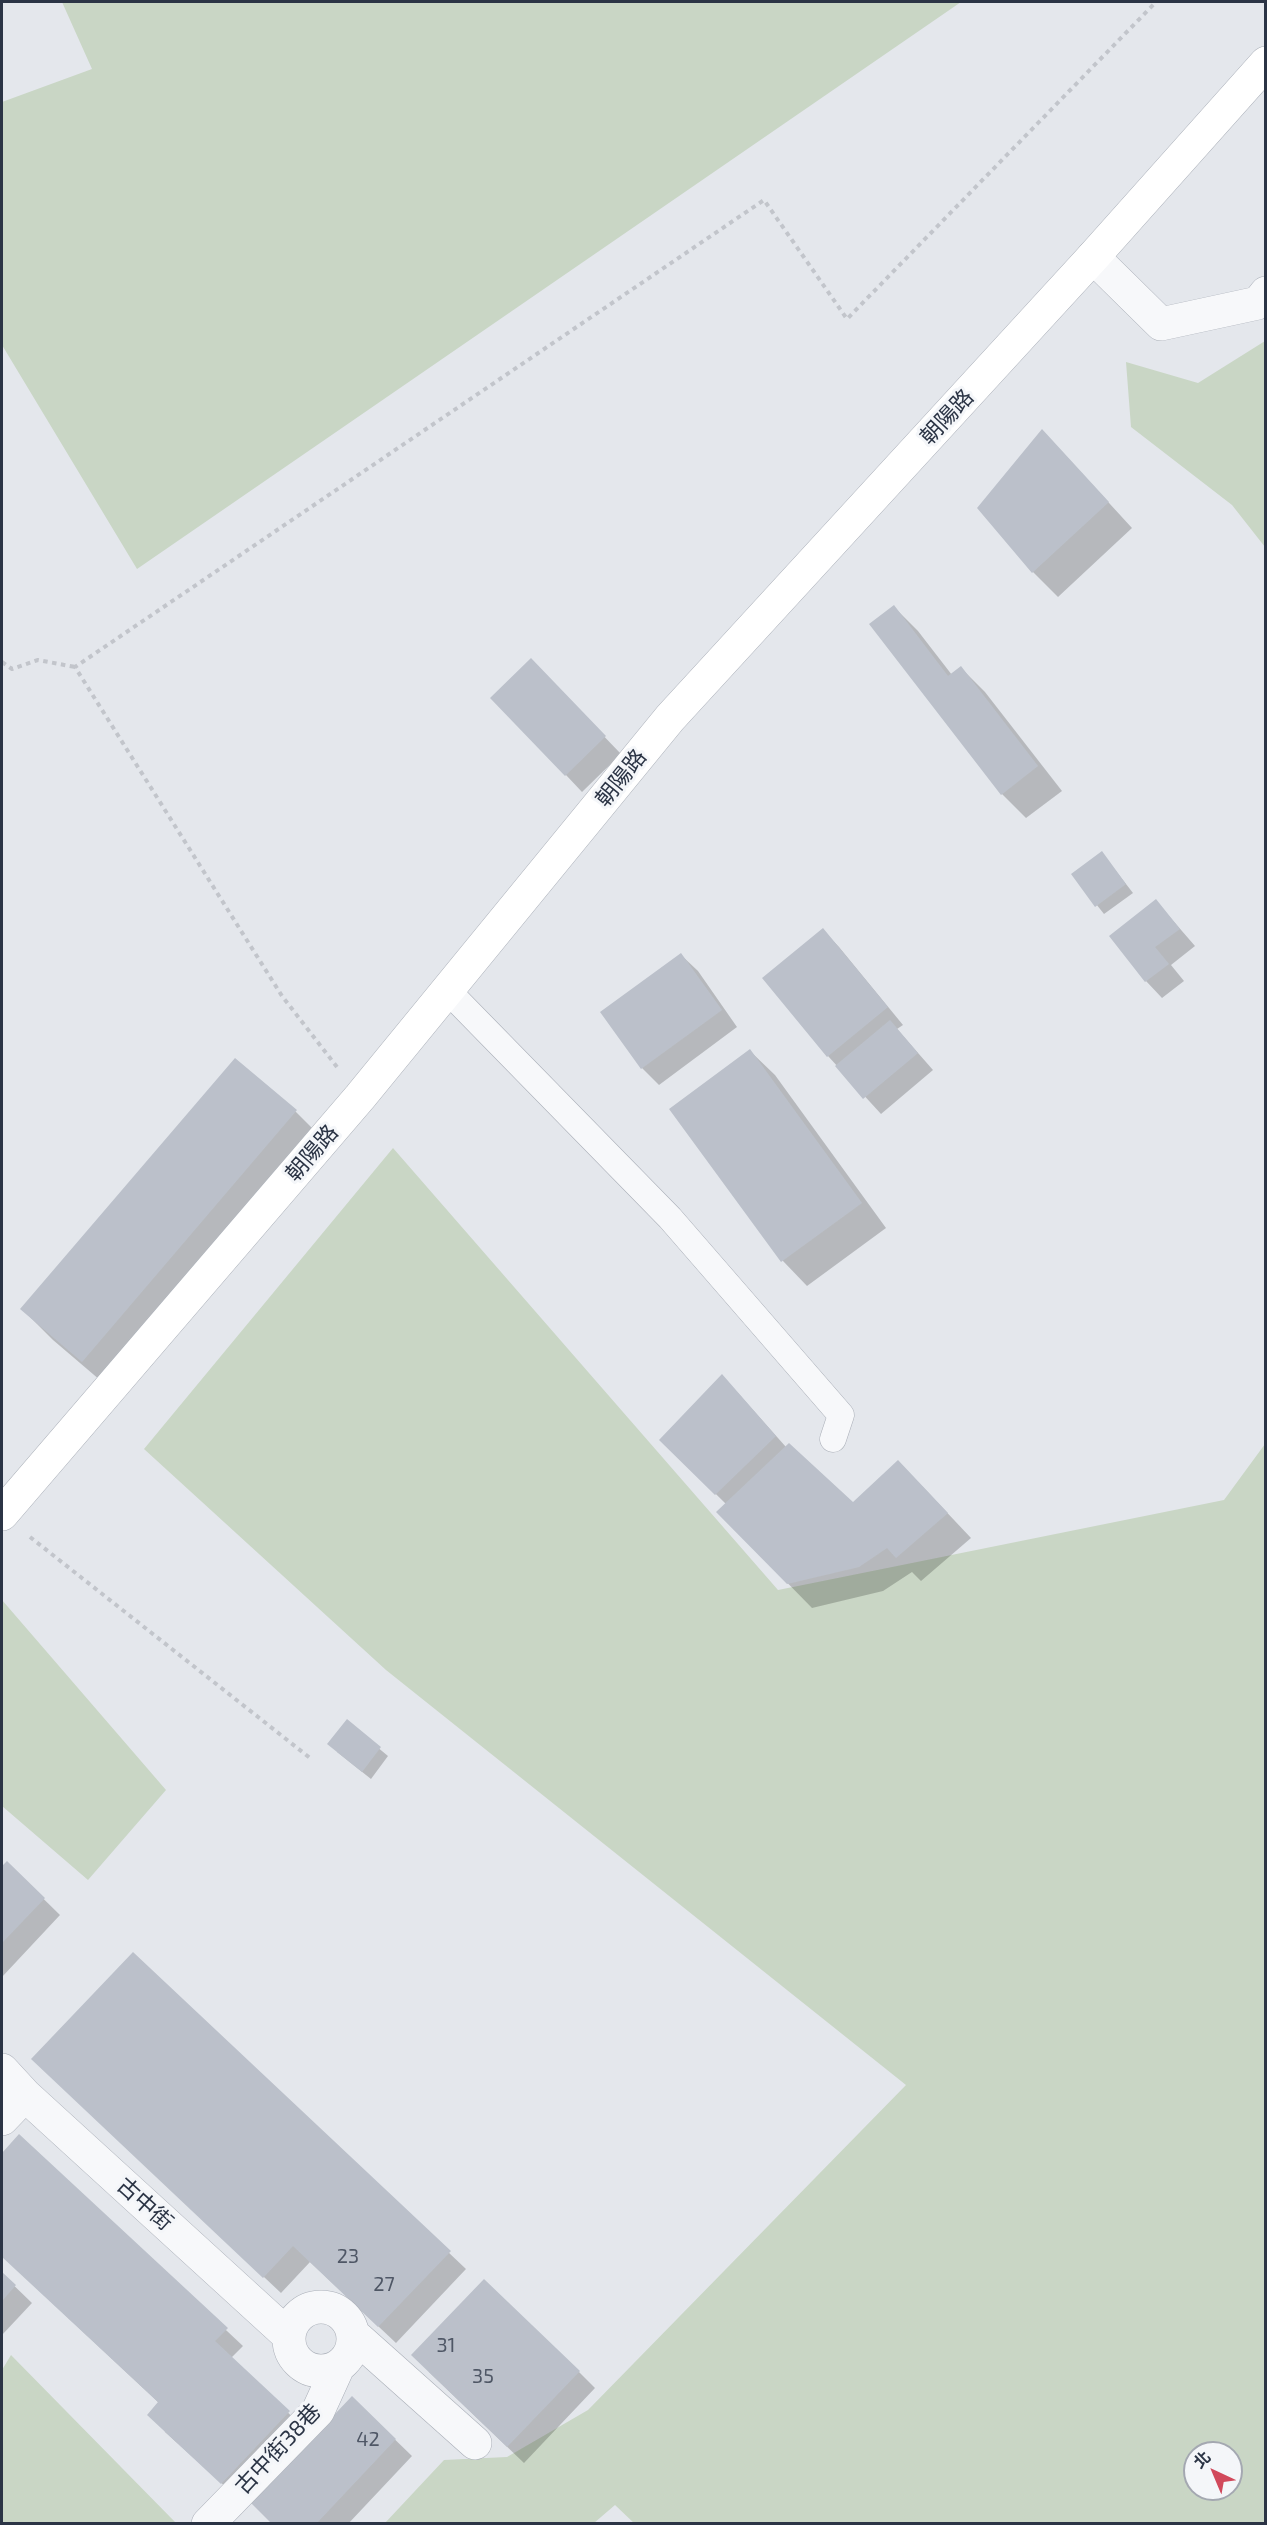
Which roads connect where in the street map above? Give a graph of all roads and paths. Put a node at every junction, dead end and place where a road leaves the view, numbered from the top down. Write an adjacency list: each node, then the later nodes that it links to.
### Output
1 (1156, 2): 6 (path)
2 (1266, 63): 3 (main road, 朝陽路)
3 (1093, 257): 4 (street); 7 (main road, 朝陽路)
4 (1266, 293)
5 (2, 662): 6 (path)
6 (75, 667): 8 (path)
7 (447, 990): 8 (main road, 朝陽路); 9 (lane)
8 (360, 1097): 10 (main road, 朝陽路)
9 (832, 1439)
10 (2, 1514)
11 (30, 1537): 12 (path)
12 (310, 1758)
13 (2, 2070): 14 (street, 古中街)
14 (25, 2095): 15 (street); 17 (street, 古中街)
15 (2, 2119)
16 (354, 2335): 17 (street); 18 (street); 19 (street)
17 (289, 2336): 18 (street)
18 (338, 2367): 20 (street, 古中街38巷)
19 (475, 2443)
20 (208, 2523)

